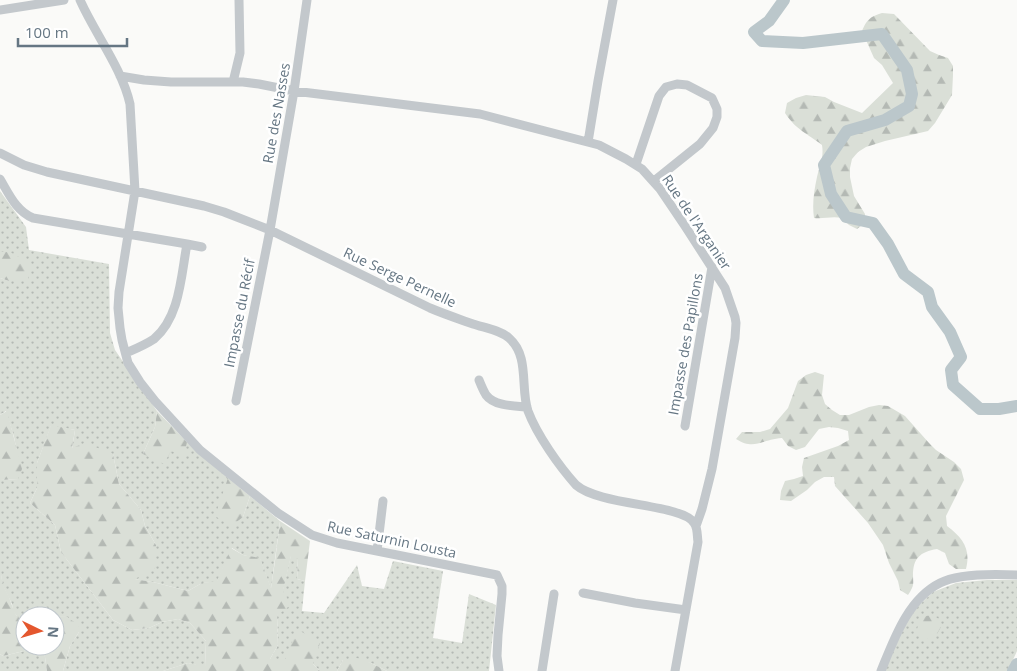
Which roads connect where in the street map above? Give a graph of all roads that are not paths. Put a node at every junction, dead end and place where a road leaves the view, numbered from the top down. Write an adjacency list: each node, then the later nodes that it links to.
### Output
1 (64, 0): 6 (street)
2 (80, 0): 7 (street, Rue Saturnin Lousta)
3 (239, 0): 8 (street)
4 (307, 0): 9 (street, Rue des Nasses)
5 (613, 0): 10 (street)
6 (0, 10)
7 (120, 76): 8 (street, Rue de l'Arganier); 15 (street, Rue Saturnin Lousta)
8 (233, 82): 9 (street, Rue de l'Arganier)
9 (294, 91): 10 (street, Rue de l'Arganier); 16 (street, Rue des Nasses)
10 (588, 142): 12 (street, Rue de l'Arganier)
11 (0, 153): 15 (street, Rue Serge Pernelle)
12 (636, 164): 14 (street, Rue de l'Arganier); 14 (street)
13 (0, 179): 17 (street)
14 (654, 181): 20 (street, Rue de l'Arganier)
15 (135, 191): 16 (street, Rue Serge Pernelle); 17 (street, Rue Saturnin Lousta)
16 (270, 230): 23 (street, Impasse du Récif); 24 (street, Rue Serge Pernelle)
17 (128, 235): 18 (street); 21 (street, Rue Saturnin Lousta)
18 (187, 244): 19 (street); 21 (street)
19 (202, 247)
20 (712, 267): 25 (street, Impasse des Papillons); 27 (street, Rue de l'Arganier)
21 (126, 353): 28 (street, Rue Saturnin Lousta)
22 (479, 380): 24 (street)
23 (236, 402)
24 (527, 407): 27 (street, Rue Serge Pernelle)
25 (685, 426)
26 (383, 500): 28 (street)
27 (696, 526): 32 (street, Rue de l'Arganier)
28 (377, 551): 33 (street, Rue Saturnin Lousta)
29 (1017, 575): 36 (street)
30 (583, 593): 32 (street)
31 (554, 594): 34 (street)
32 (686, 610): 35 (street, Rue de l'Arganier)
33 (499, 671)
34 (542, 671)
35 (675, 671)
36 (881, 671)

